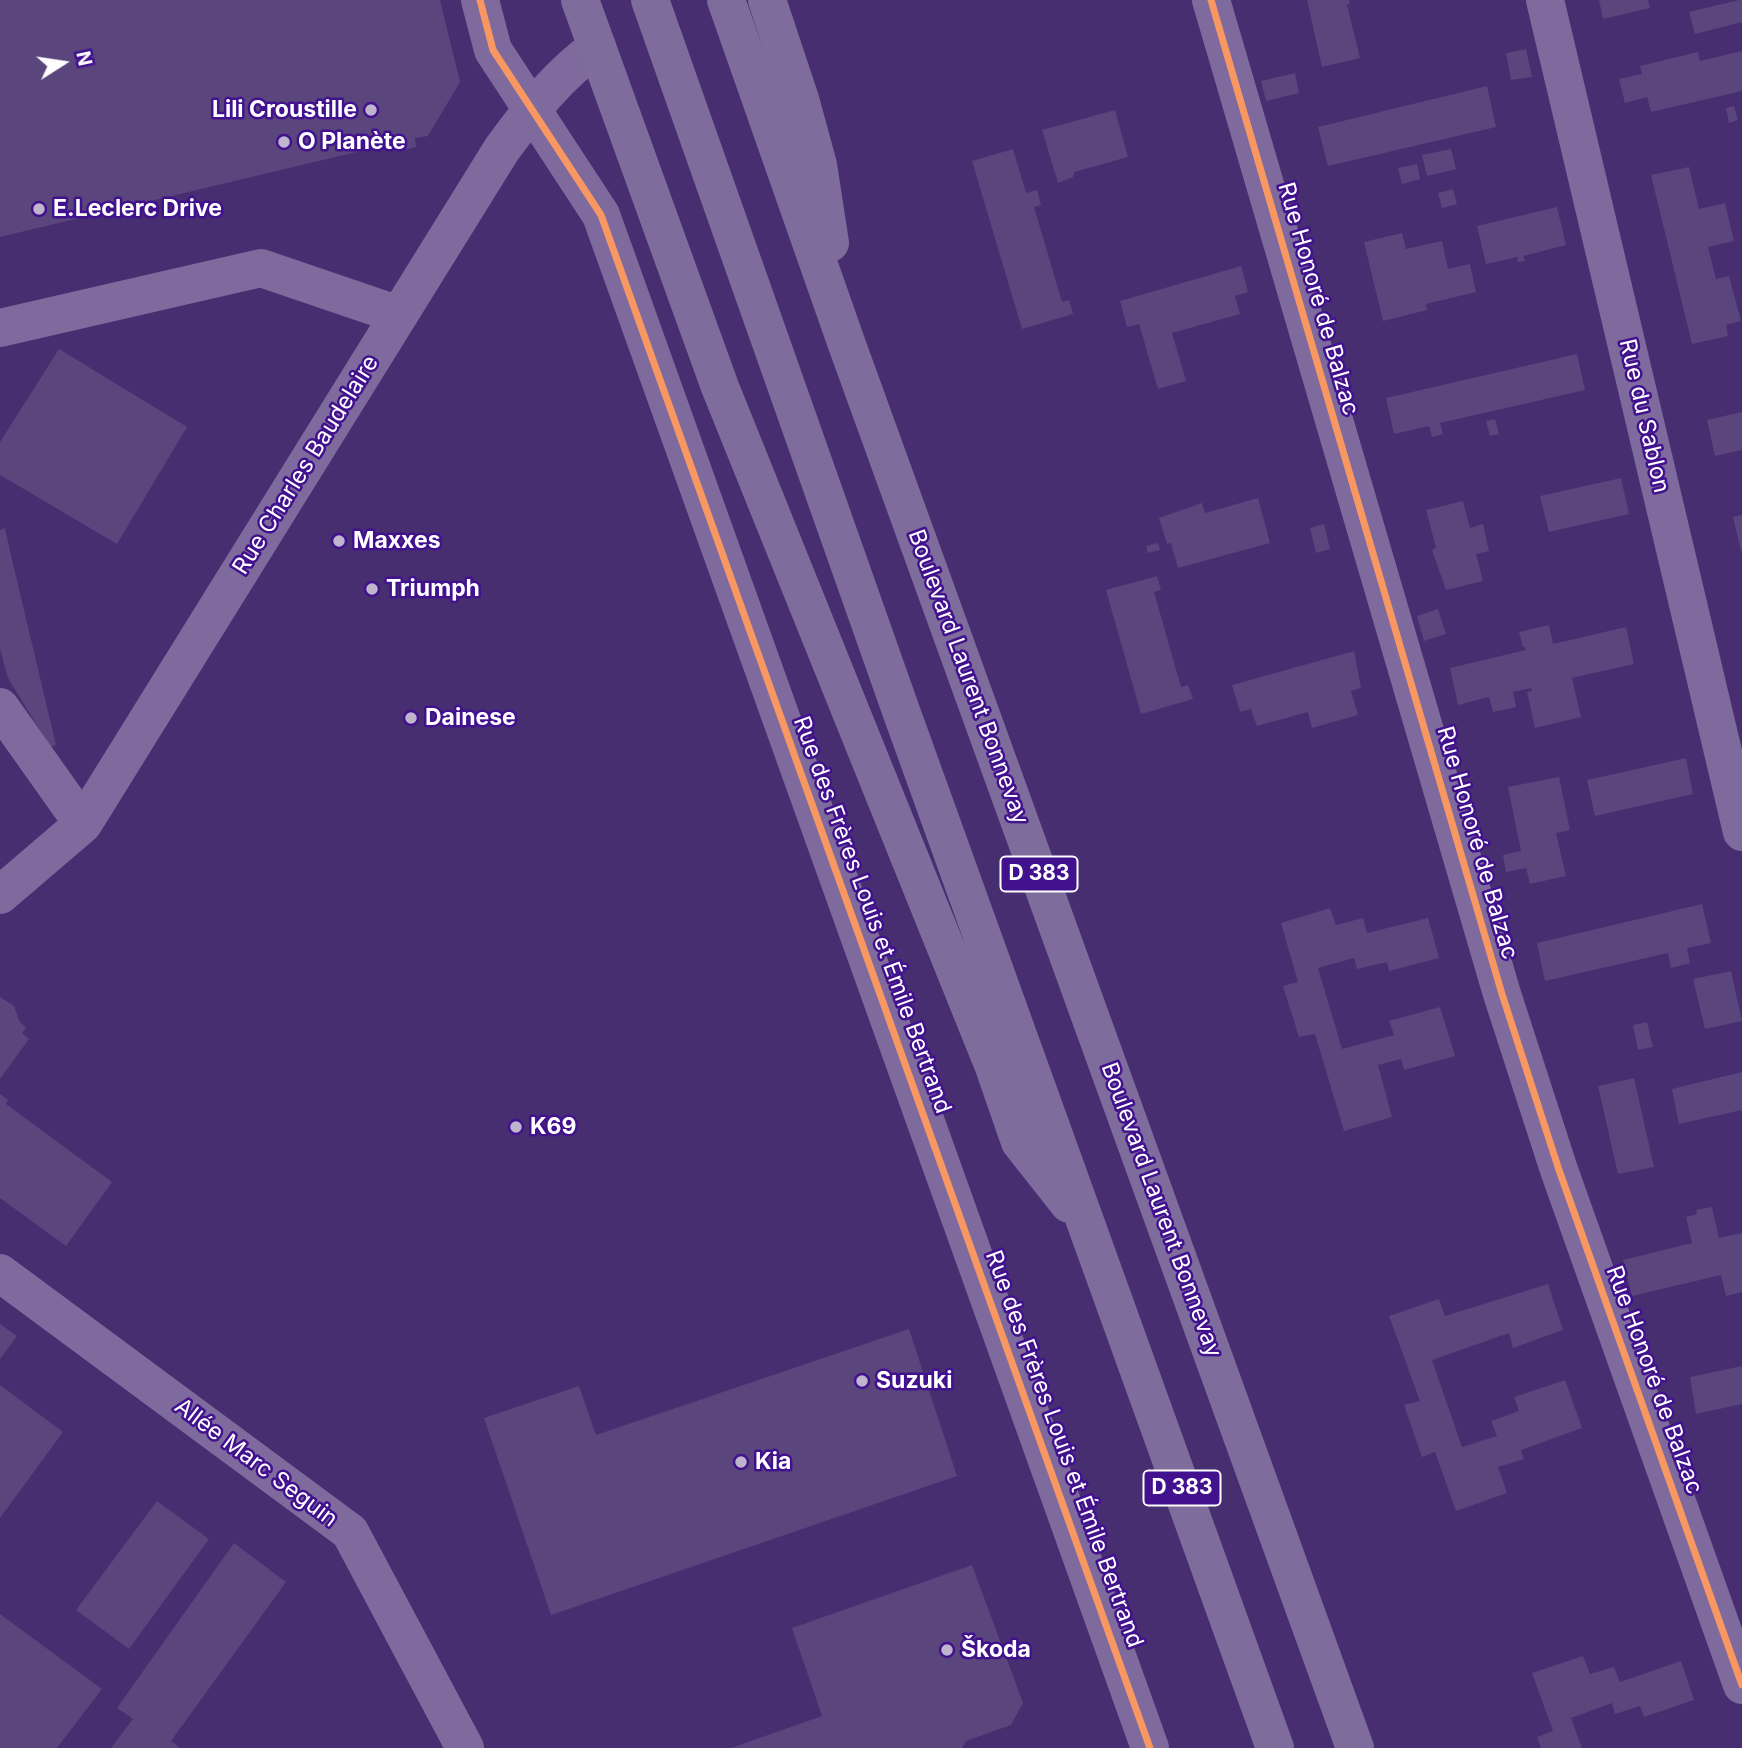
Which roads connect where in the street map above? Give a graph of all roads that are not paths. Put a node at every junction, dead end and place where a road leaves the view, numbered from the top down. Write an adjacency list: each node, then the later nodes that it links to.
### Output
1 (480, 0): 11 (street, Rue des Frères Louis et Émile Bertrand)
2 (580, 0): 9 (highway)
3 (650, 0): 19 (highway, D 383)
4 (726, 0): 14 (highway, Boulevard Laurent Bonnevay / D 383)
5 (767, 0): 10 (highway)
6 (777, 0): 10 (street)
7 (1211, 0): 21 (street, Rue Honoré de Balzac)
8 (1545, 0): 17 (street, Rue du Sablon)
9 (597, 47): 11 (street, Rue Charles Baudelaire); 19 (highway)
10 (800, 99): 14 (highway)
11 (532, 107): 12 (street, Rue Charles Baudelaire); 23 (street, Rue des Frères Louis et Émile Bertrand)
12 (399, 314): 13 (street); 16 (street, Rue Charles Baudelaire)
13 (0, 328)
14 (846, 342): 25 (highway, Boulevard Laurent Bonnevay / D 383)
15 (0, 707): 16 (street)
16 (83, 824): 18 (street, Rue Charles Baudelaire)
17 (1742, 832)
18 (2, 888)
19 (1088, 1227): 24 (highway, D 383)
20 (0, 1273): 22 (street, Allée Marc Seguin)
21 (1742, 1685)
22 (465, 1748)
23 (1150, 1748)
24 (1275, 1748)
25 (1355, 1748)

